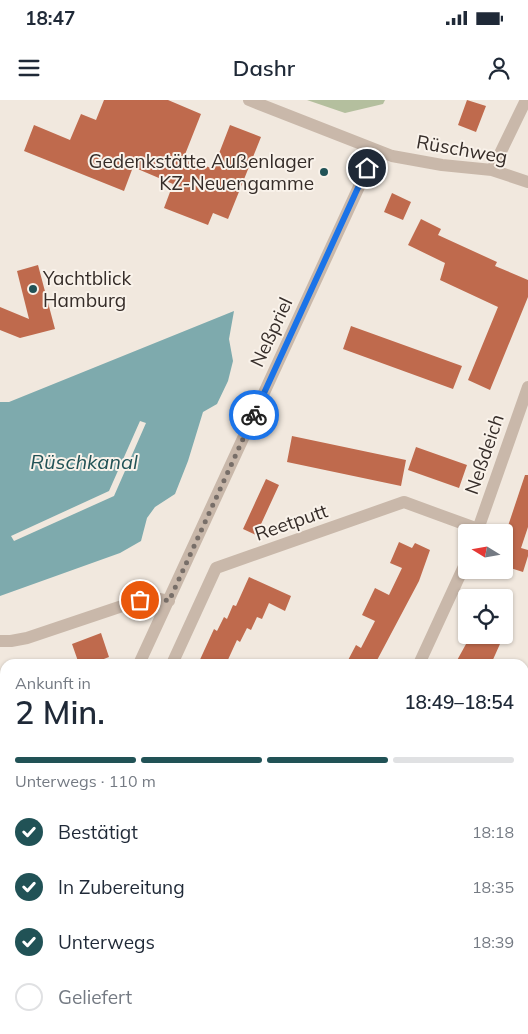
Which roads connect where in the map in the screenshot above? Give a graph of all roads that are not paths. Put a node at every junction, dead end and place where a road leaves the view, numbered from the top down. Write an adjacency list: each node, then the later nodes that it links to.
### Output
1 (249, 100): 3 (street, Rüschweg)
2 (526, 100): 4 (street)
3 (375, 152): 4 (street, Rüschweg); 10 (street, Neßpriel)
4 (492, 170): 5 (street, Rüschweg)
5 (528, 182)
6 (528, 387): 8 (street, Neßdeich)
7 (459, 524): 13 (street, Reetputt)
8 (479, 524)
9 (458, 579): 14 (street)
10 (169, 601): 11 (street); 12 (street, Neßpriel)
11 (0, 641)
12 (141, 659)
13 (174, 659)
14 (421, 659)

